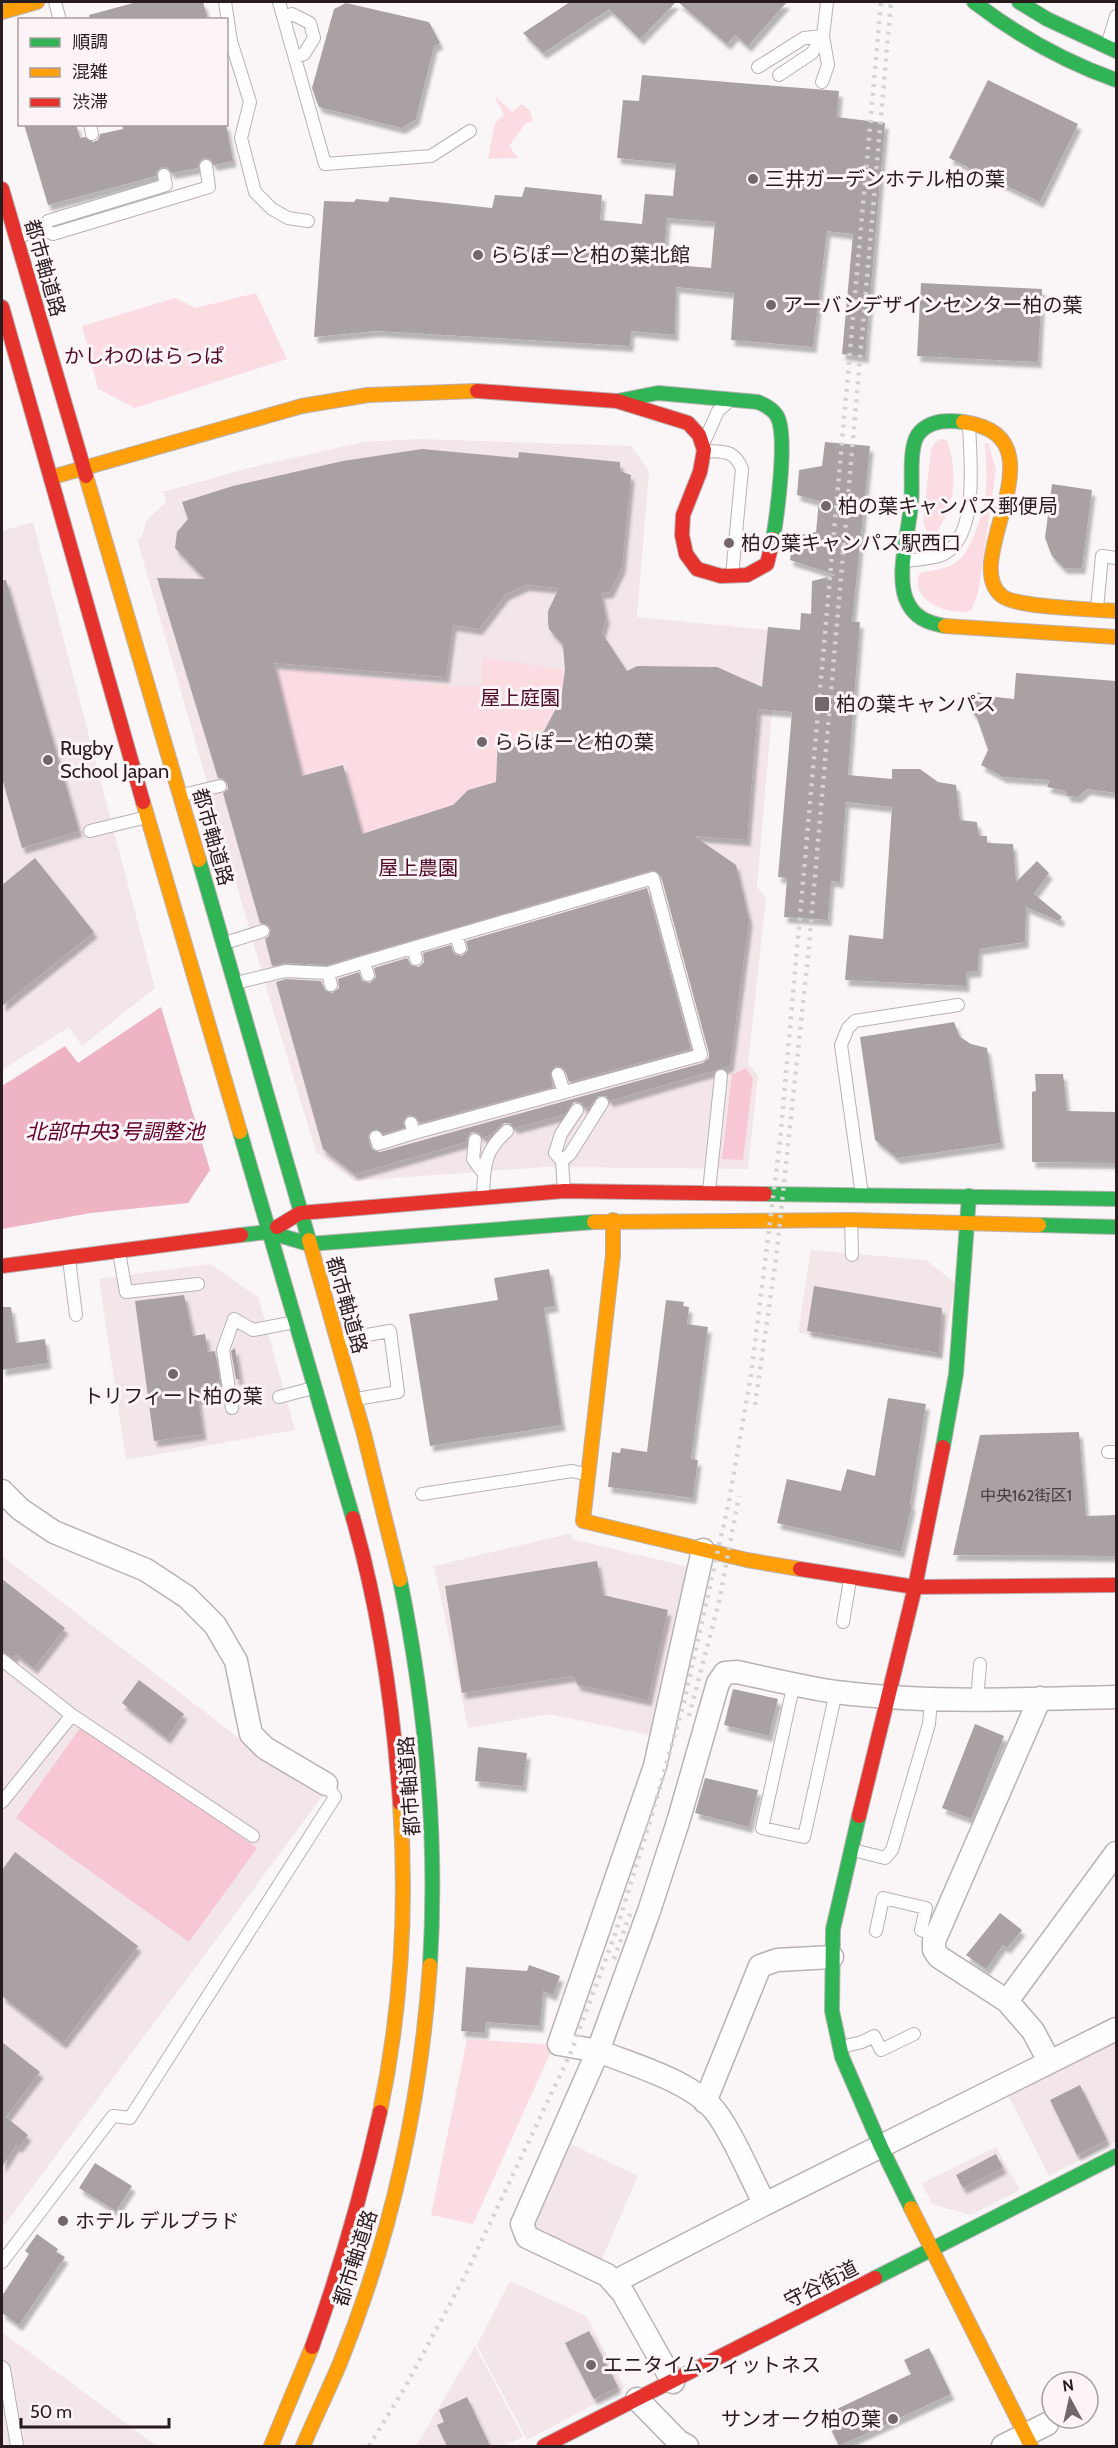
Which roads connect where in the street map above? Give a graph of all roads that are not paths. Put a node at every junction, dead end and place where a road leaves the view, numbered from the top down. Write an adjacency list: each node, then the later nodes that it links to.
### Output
1 (37, 2): 8 (street)
2 (55, 2): 11 (lane)
3 (225, 2): 12 (lane)
4 (279, 2): 10 (lane)
5 (827, 2): 14 (lane)
6 (974, 2): 19 (street)
7 (1019, 2): 15 (street)
8 (2, 12)
9 (1116, 16): 15 (lane)
10 (283, 17): 16 (lane); 16 (lane)
11 (59, 18)
12 (227, 18)
13 (228, 22): 26 (lane)
14 (823, 36): 17 (lane); 18 (lane); 20 (lane)
15 (1111, 49)
16 (296, 57): 21 (lane)
17 (758, 67)
18 (779, 75)
19 (1116, 80)
20 (822, 81)
21 (470, 131)
22 (206, 166): 27 (lane)
23 (164, 175): 25 (lane)
24 (2, 189): 29 (street, 都市軸道路)
25 (81, 211): 27 (lane); 28 (lane)
26 (308, 221)
27 (84, 225): 28 (lane)
28 (43, 229): 29 (lane)
29 (16, 237): 35 (street, 都市軸道路)
30 (2, 307): 36 (street, 都市軸道路)
31 (617, 400): 32 (street); 34 (street); 35 (street)
32 (730, 400): 34 (lane); 39 (street)
33 (969, 422): 38 (lane); 38 (street); 40 (street)
34 (704, 447): 39 (lane); 39 (street)
35 (84, 468): 36 (street); 48 (street, 都市軸道路)
36 (51, 477): 49 (street, 都市軸道路)
37 (1113, 555): 42 (lane)
38 (904, 562): 45 (street)
39 (732, 577)
40 (992, 582): 41 (street); 42 (street)
41 (985, 599)
42 (1097, 610): 43 (street)
43 (1116, 611)
44 (975, 617): 45 (street)
45 (963, 627): 46 (street)
46 (1116, 637)
47 (220, 786): 48 (lane)
48 (181, 795): 53 (street, 都市軸道路)
49 (148, 816): 50 (lane); 78 (street, 都市軸道路)
50 (90, 831)
51 (262, 931): 53 (lane)
52 (456, 935): 54 (lane); 55 (lane); 59 (lane)
53 (224, 943): 55 (street, 都市軸道路)
54 (460, 948)
55 (235, 984): 73 (street, 都市軸道路)
56 (958, 1005): 69 (lane)
57 (558, 1074): 59 (lane)
58 (721, 1076): 68 (lane)
59 (564, 1092): 63 (lane)
60 (602, 1103): 65 (lane)
61 (577, 1110): 65 (lane)
62 (507, 1131): 66 (lane)
63 (376, 1137)
64 (475, 1140): 66 (lane)
65 (562, 1161): 67 (lane)
66 (484, 1174): 71 (lane)
67 (564, 1191): 68 (street); 71 (street)
68 (709, 1192): 69 (street)
69 (862, 1195): 70 (street)
70 (969, 1196): 72 (street); 76 (street)
71 (483, 1197): 73 (street)
72 (1116, 1200)
73 (300, 1213): 78 (street); 79 (street, 都市軸道路)
74 (613, 1220): 75 (street); 79 (street); 92 (street)
75 (851, 1220): 76 (street); 81 (lane)
76 (969, 1223): 77 (street); 98 (street)
77 (1116, 1227)
78 (268, 1232): 79 (street); 80 (street); 86 (street, 都市軸道路)
79 (309, 1244): 87 (street, 都市軸道路)
80 (119, 1252): 82 (street); 84 (lane)
81 (852, 1255)
82 (69, 1258): 83 (street); 85 (lane)
83 (2, 1266)
84 (198, 1284)
85 (76, 1315)
86 (296, 1322): 88 (street, 都市軸道路); 91 (lane)
87 (337, 1341): 90 (street, 都市軸道路); 90 (lane)
88 (315, 1388): 89 (lane); 137 (street, 都市軸道路)
89 (279, 1397)
90 (354, 1400): 138 (street, 都市軸道路)
91 (232, 1408)
92 (586, 1474): 94 (lane); 95 (street)
93 (2, 1491): 110 (street)
94 (422, 1494)
95 (703, 1550): 96 (street); 122 (street)
96 (851, 1579): 98 (street); 99 (lane)
97 (1116, 1585): 98 (street)
98 (915, 1587): 104 (street)
99 (843, 1622)
100 (2, 1660): 109 (lane)
101 (980, 1664): 108 (lane)
102 (794, 1683): 103 (street); 103 (lane); 122 (street)
103 (836, 1692): 104 (street)
104 (887, 1696): 107 (street); 113 (street)
105 (1116, 1697): 106 (street)
106 (1040, 1698): 108 (street); 116 (street)
107 (931, 1699): 108 (street); 113 (lane)
108 (977, 1701)
109 (72, 1715): 111 (lane); 112 (lane)
110 (326, 1784): 129 (lane)
111 (2, 1802)
112 (253, 1836)
113 (849, 1849): 117 (street)
114 (1116, 1853): 118 (street)
115 (876, 1931): 116 (lane)
116 (936, 1936): 118 (street)
117 (832, 1958): 121 (street); 124 (street)
118 (1007, 2001): 123 (street)
119 (1116, 2029): 123 (street)
120 (914, 2034): 121 (lane)
121 (840, 2047): 125 (street)
122 (598, 2051): 124 (street); 130 (street)
123 (1049, 2061): 125 (street)
124 (705, 2102): 127 (street)
125 (881, 2147): 127 (street); 128 (street)
126 (1116, 2156): 128 (street, 守谷街道)
127 (765, 2205): 130 (street)
128 (933, 2249): 132 (street, 守谷街道); 135 (street)
129 (2, 2262)
130 (614, 2282): 132 (street)
131 (2, 2367): 136 (lane)
132 (673, 2382): 133 (street, 守谷街道)
133 (637, 2399): 139 (street, 守谷街道); 140 (street)
134 (1040, 2430): 135 (street)
135 (1028, 2441): 141 (street)
136 (17, 2446)
137 (271, 2446)
138 (303, 2446)
139 (544, 2446)
140 (687, 2446)
141 (1003, 2446)

